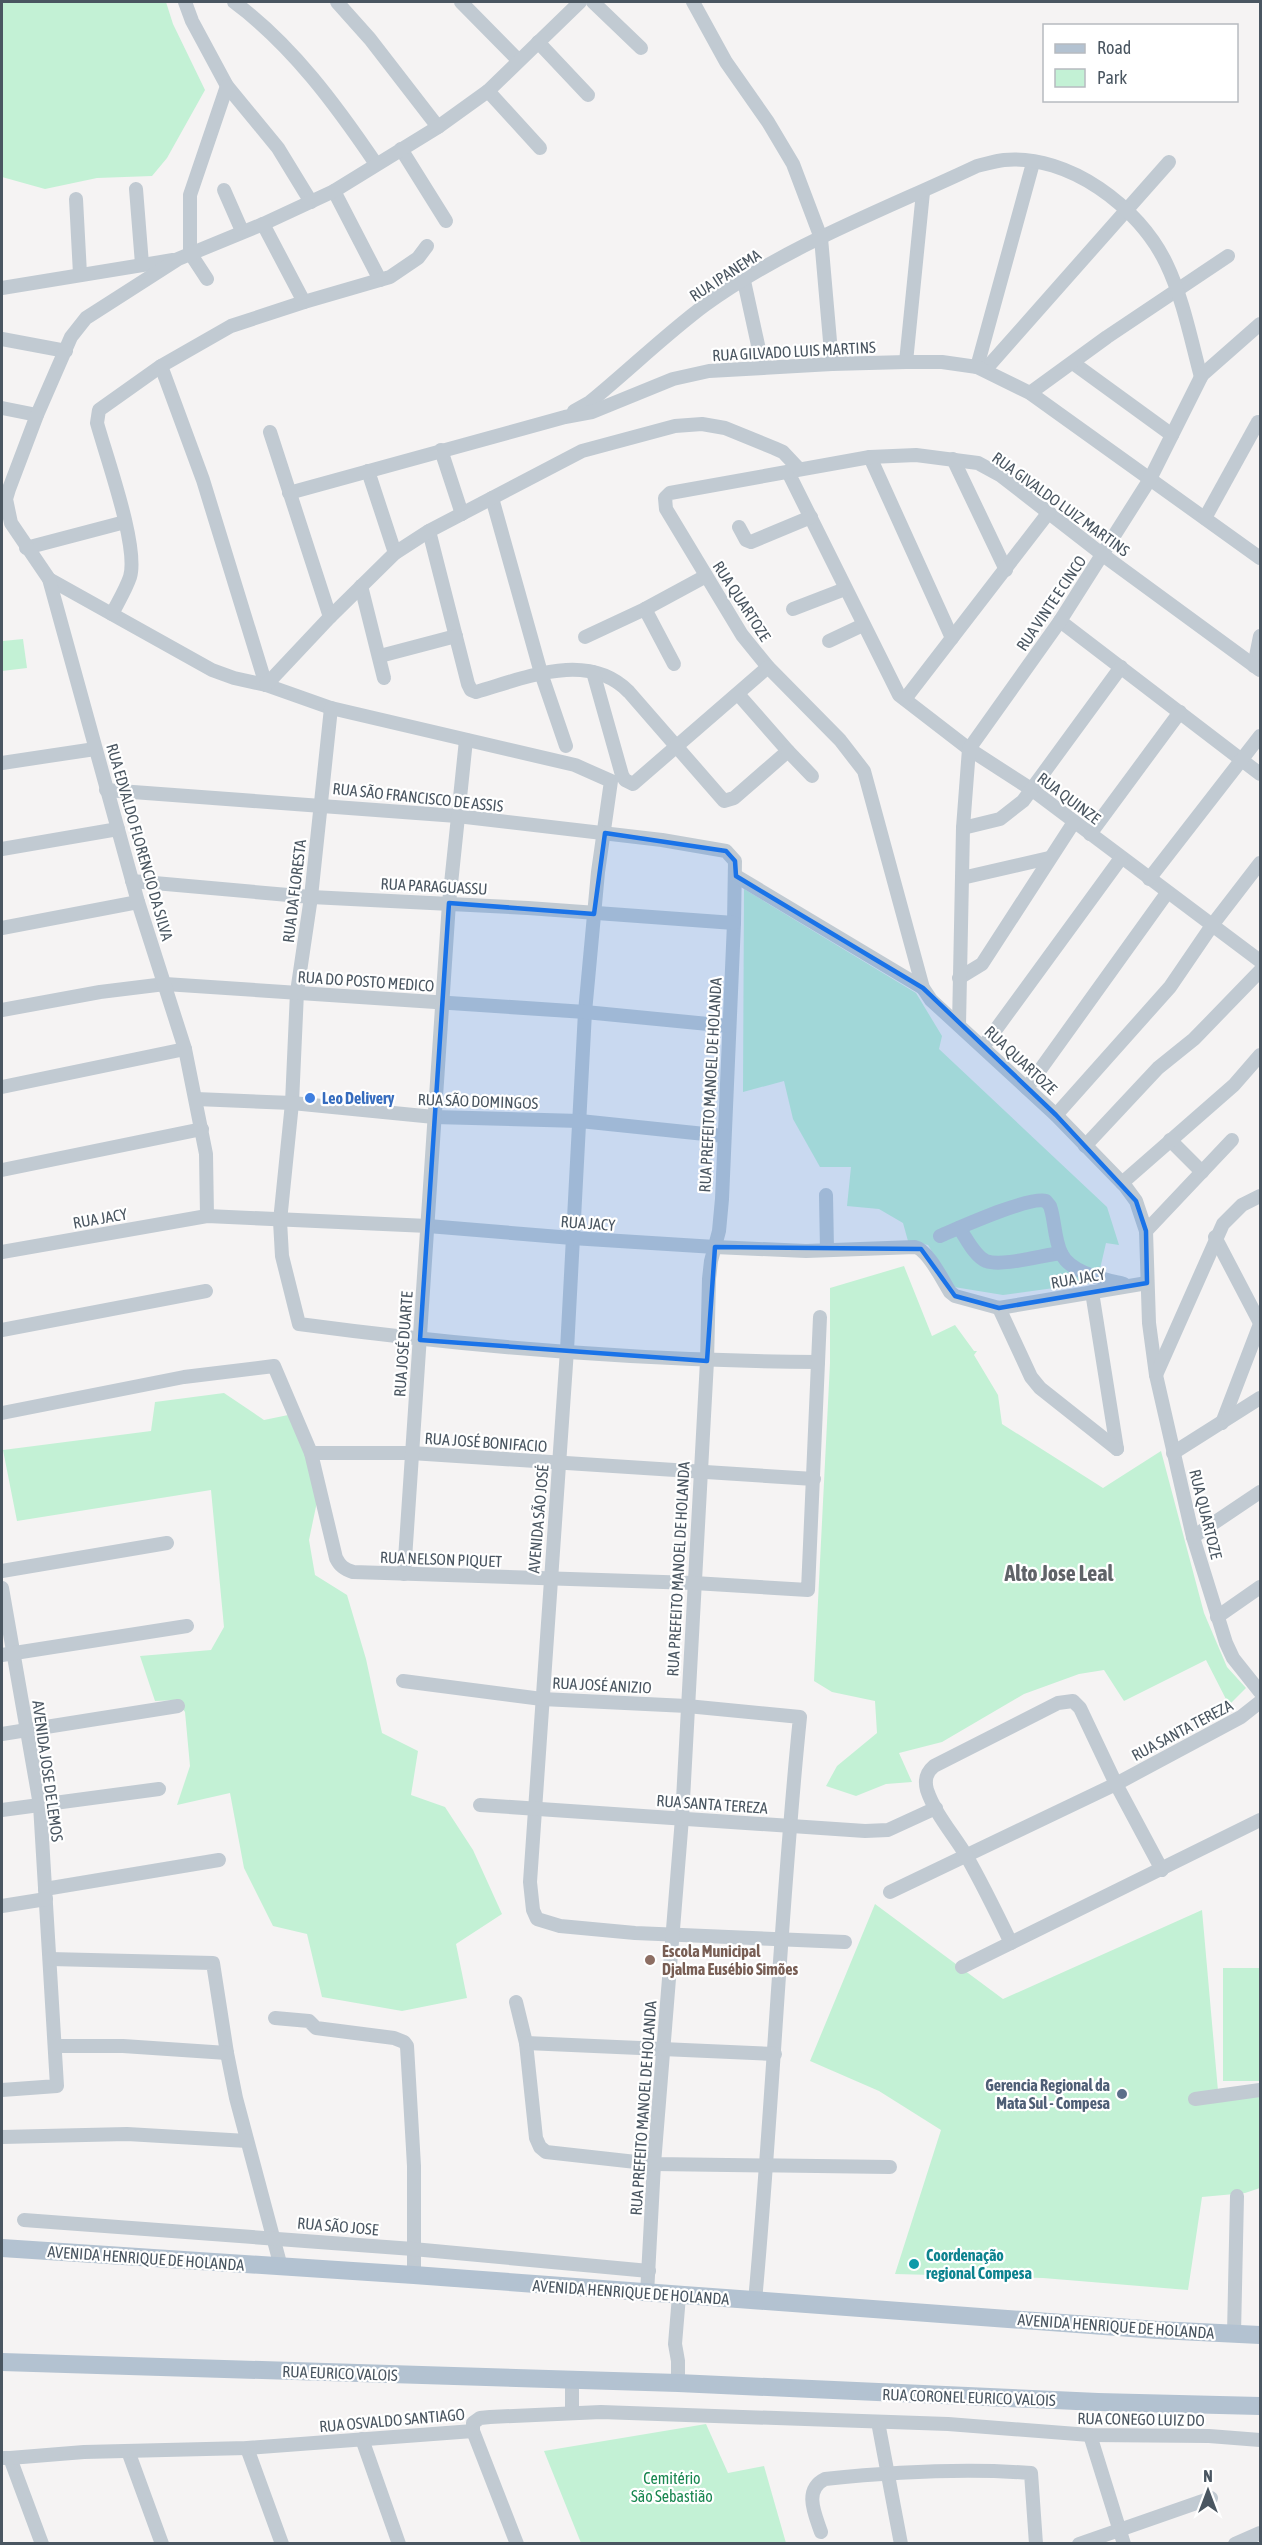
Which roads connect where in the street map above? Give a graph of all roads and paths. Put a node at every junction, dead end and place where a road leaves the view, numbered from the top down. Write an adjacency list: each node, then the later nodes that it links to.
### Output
1 (185, 2): 11 (street)
2 (234, 2): 19 (street)
3 (337, 2): 14 (street)
4 (580, 2): 8 (street)
5 (594, 2): 9 (street)
6 (693, 2): 30 (street)
7 (469, 4): 10 (street)
8 (538, 42): 10 (street); 13 (street)
9 (641, 48)
10 (518, 60): 12 (street)
11 (226, 86): 25 (street); 32 (street)
12 (488, 91): 14 (street); 15 (street)
13 (588, 95)
14 (438, 127): 16 (street)
15 (540, 148)
16 (401, 149): 19 (street); 27 (street)
17 (1169, 162): 26 (street)
18 (1033, 163): 23 (street, RUA IPANEMA); 26 (street, RUA IPANEMA); 50 (street)
19 (376, 164): 22 (street)
20 (136, 189): 34 (street)
21 (224, 190): 29 (street)
22 (334, 191): 25 (street); 37 (street)
23 (922, 192): 30 (street, RUA IPANEMA); 45 (street)
24 (76, 199): 35 (street)
25 (311, 202): 28 (street)
26 (1126, 209): 40 (street, RUA IPANEMA); 50 (street)
27 (446, 220)
28 (263, 224): 29 (street); 41 (street)
29 (242, 231): 32 (street)
30 (821, 238): 38 (street, RUA IPANEMA); 47 (street)
31 (427, 246): 37 (street)
32 (184, 256): 34 (street); 36 (street); 44 (street)
33 (1228, 256): 40 (street)
34 (142, 264): 35 (street)
35 (80, 274): 39 (street)
36 (207, 279)
37 (380, 280): 41 (street)
38 (744, 281): 49 (street); 55 (street, RUA IPANEMA)
39 (2, 288)
40 (1176, 290): 46 (street); 51 (street, RUA IPANEMA)
41 (303, 302): 48 (street)
42 (1260, 324): 51 (street)
43 (2, 339): 44 (street)
44 (66, 351): 54 (street)
45 (906, 362): 47 (street, RUA GILVADO LUIS MARTINS); 50 (street, RUA GILVADO LUIS MARTINS)
46 (1072, 363): 52 (street); 58 (street)
47 (832, 364): 49 (street, RUA GILVADO LUIS MARTINS)
48 (161, 366): 73 (street); 104 (street)
49 (763, 368): 55 (street, RUA GILVADO LUIS MARTINS)
50 (981, 369): 52 (street, RUA GILVADO LUIS MARTINS)
51 (1202, 376): 58 (street, RUA VINTE E CINCO)
52 (1030, 393): 64 (street, RUA GILVADO LUIS MARTINS)
53 (2, 408): 54 (street)
54 (37, 415): 65 (street)
55 (565, 417): 59 (street, RUA GILVADO LUIS MARTINS)
56 (1258, 422): 72 (street)
57 (270, 432): 67 (street)
58 (1172, 435): 64 (street, RUA VINTE E CINCO)
59 (441, 450): 63 (street, RUA GILVADO LUIS MARTINS); 70 (street)
60 (870, 457): 61 (street, RUA GIVALDO LUIZ MARTINS); 62 (street, RUA GIVALDO LUIZ MARTINS); 94 (street)
61 (953, 459): 69 (street, RUA GIVALDO LUIZ MARTINS); 80 (street)
62 (794, 470): 66 (street, RUA GIVALDO LUIZ MARTINS); 68 (street); 71 (street, RUA QUINZE)
63 (368, 471): 67 (street, RUA GILVADO LUIS MARTINS); 77 (street)
64 (1150, 479): 72 (street, RUA GILVADO LUIS MARTINS); 78 (street, RUA VINTE E CINCO)
65 (5, 486): 76 (street, RUA EDVALDO FLORENCIO DA SILVA)
66 (670, 493): 81 (street, RUA QUARTOZE)
67 (289, 494): 88 (street)
68 (492, 498): 70 (street); 102 (street)
69 (1049, 512): 78 (street, RUA GIVALDO LUIZ MARTINS); 80 (street)
70 (462, 514): 75 (street)
71 (811, 517): 74 (street); 84 (street, RUA QUINZE)
72 (1205, 518): 79 (street, RUA GILVADO LUIS MARTINS)
73 (125, 522): 76 (street); 87 (street)
74 (739, 527)
75 (429, 531): 77 (street); 91 (street)
76 (26, 548): 82 (street, RUA EDVALDO FLORENCIO DA SILVA)
77 (395, 553): 83 (street)
78 (1103, 555): 89 (street, RUA VINTE E CINCO); 100 (street, RUA GIVALDO LUIZ MARTINS)
79 (1260, 558)
80 (1006, 570): 94 (street)
81 (706, 576): 85 (street); 98 (street, RUA QUARTOZE)
82 (49, 579): 87 (street); 113 (street, RUA EDVALDO FLORENCIO DA SILVA)
83 (360, 586): 88 (street); 96 (street)
84 (845, 589): 86 (street); 90 (street, RUA QUINZE)
85 (645, 609): 93 (street); 97 (street)
86 (793, 609)
87 (112, 614): 104 (street)
88 (330, 617): 104 (street)
89 (1060, 621): 99 (street); 114 (street, RUA VINTE E CINCO)
90 (863, 625): 95 (street); 106 (street, RUA QUINZE)
91 (456, 636): 96 (street); 102 (street)
92 (1260, 636): 100 (street)
93 (585, 637)
94 (952, 638): 106 (street)
95 (829, 641)
96 (380, 656): 103 (street)
97 (674, 664)
98 (768, 667): 105 (street); 150 (street, RUA QUARTOZE)
99 (1121, 667): 108 (street); 120 (street)
100 (1258, 667)
101 (593, 672): 102 (street); 112 (street); 112 (street)
102 (541, 673): 111 (street)
103 (384, 678)
104 (266, 685): 107 (street)
105 (738, 694): 112 (street); 115 (street)
106 (905, 699): 114 (street, RUA QUINZE)
107 (331, 708): 110 (street); 122 (street, RUA DA FLORESTA)
108 (1180, 712): 116 (street); 128 (street)
109 (1260, 736): 116 (street)
110 (466, 740): 123 (street); 127 (street)
111 (566, 746)
112 (678, 746): 115 (street)
113 (95, 749): 117 (street); 121 (street, RUA EDVALDO FLORENCIO DA SILVA)
114 (969, 749): 120 (street, RUA QUINZE); 125 (street)
115 (788, 751): 119 (street)
116 (1243, 760): 118 (street); 136 (street)
117 (2, 763)
118 (1260, 774)
119 (812, 776)
120 (1031, 789): 124 (street, RUA QUINZE); 125 (street)
121 (106, 790): 122 (street, RUA SÃO FRANCISCO DE ASSIS); 126 (street, RUA EDVALDO FLORENCIO DA SILVA)
122 (322, 804): 123 (street, RUA SÃO FRANCISCO DE ASSIS); 139 (street, RUA DA FLORESTA)
123 (457, 816): 127 (street, RUA SÃO FRANCISCO DE ASSIS); 141 (street)
124 (1074, 822): 128 (street, RUA QUINZE); 131 (street)
125 (963, 828): 135 (street)
126 (118, 829): 129 (street); 137 (street, RUA EDVALDO FLORENCIO DA SILVA)
127 (605, 833): 130 (street, RUA SÃO FRANCISCO DE ASSIS); 142 (street)
128 (1090, 834): 132 (street, RUA QUINZE)
129 (2, 849)
130 (726, 850): 134 (street, RUA PREFEITO MANOEL DE HOLANDA)
131 (1049, 858): 135 (street); 148 (street)
132 (1121, 858): 136 (street, RUA QUINZE); 157 (street)
133 (1260, 863): 144 (street)
134 (736, 876): 143 (street, RUA PREFEITO MANOEL DE HOLANDA); 150 (street)
135 (962, 878): 148 (street)
136 (1149, 879): 138 (street, RUA QUINZE)
137 (132, 881): 139 (street, RUA PARAGUASSU); 140 (street, RUA EDVALDO FLORENCIO DA SILVA)
138 (1167, 893): 144 (street, RUA QUINZE); 161 (street)
139 (311, 897): 141 (street, RUA PARAGUASSU); 151 (street, RUA DA FLORESTA)
140 (138, 902): 145 (street); 149 (street, RUA EDVALDO FLORENCIO DA SILVA)
141 (449, 903): 142 (street, RUA PARAGUASSU); 152 (street, RUA JOSÉ DUARTE)
142 (594, 914): 143 (street, RUA PARAGUASSU); 154 (street)
143 (734, 924): 155 (street, RUA PREFEITO MANOEL DE HOLANDA)
144 (1213, 924): 146 (street, RUA QUINZE); 164 (street)
145 (2, 928)
146 (1260, 961)
147 (1260, 971): 171 (street)
148 (959, 978): 156 (street)
149 (165, 984): 151 (street, RUA DO POSTO MEDICO); 153 (street, RUA DO POSTO MEDICO); 158 (street, RUA EDVALDO FLORENCIO DA SILVA)
150 (923, 988): 156 (street, RUA QUARTOZE)
151 (297, 992): 152 (street, RUA DO POSTO MEDICO); 163 (street, RUA DA FLORESTA)
152 (441, 1003): 154 (street, RUA DO POSTO MEDICO); 165 (street, RUA JOSÉ DUARTE)
153 (2, 1010)
154 (585, 1012): 155 (street, RUA DO POSTO MEDICO); 166 (street)
155 (729, 1026): 168 (street, RUA PREFEITO MANOEL DE HOLANDA)
156 (958, 1026): 157 (street, RUA QUARTOZE)
157 (983, 1047): 161 (street, RUA QUARTOZE)
158 (185, 1049): 160 (street); 162 (street, RUA EDVALDO FLORENCIO DA SILVA)
159 (1260, 1055): 169 (street)
160 (2, 1087)
161 (1027, 1088): 164 (street, RUA QUARTOZE)
162 (196, 1099): 163 (street, RUA SÃO DOMINGOS); 167 (street, RUA EDVALDO FLORENCIO DA SILVA)
163 (292, 1103): 165 (street, RUA SÃO DOMINGOS); 178 (street, RUA DA FLORESTA)
164 (1056, 1115): 171 (street, RUA QUARTOZE)
165 (434, 1117): 166 (street, RUA SÃO DOMINGOS); 179 (street, RUA JOSÉ DUARTE)
166 (580, 1121): 168 (street, RUA SÃO DOMINGOS); 184 (street, AVENIDA SÃO JOSÉ)
167 (202, 1129): 172 (street); 177 (street, RUA EDVALDO FLORENCIO DA SILVA)
168 (724, 1136): 185 (street, RUA PREFEITO MANOEL DE HOLANDA)
169 (1170, 1140): 173 (street); 174 (street)
170 (1232, 1140): 173 (street)
171 (1085, 1146): 174 (street, RUA QUARTOZE)
172 (2, 1170)
173 (1202, 1172): 181 (street)
174 (1122, 1183): 181 (street, RUA QUARTOZE)
175 (826, 1195): 186 (street)
176 (1260, 1196): 183 (street)
177 (207, 1216): 178 (street, RUA JACY); 187 (street, RUA JACY)
178 (280, 1221): 179 (street, RUA JACY); 197 (street, RUA DA FLORESTA)
179 (428, 1226): 184 (street, RUA JACY); 197 (street, RUA JOSÉ DUARTE)
180 (959, 1228): 182 (street); 188 (street); 188 (street)
181 (1146, 1231): 189 (street, RUA QUARTOZE)
182 (940, 1236)
183 (1215, 1237): 195 (street); 201 (street)
184 (572, 1238): 185 (street, RUA JACY); 198 (street, AVENIDA SÃO JOSÉ)
185 (715, 1247): 186 (street, RUA JACY); 199 (street, RUA PREFEITO MANOEL DE HOLANDA)
186 (827, 1250): 193 (street, RUA JACY)
187 (2, 1251)
188 (1061, 1253): 190 (street)
189 (1147, 1283): 190 (street, RUA JACY); 201 (street, RUA QUARTOZE)
190 (1129, 1285): 192 (street, RUA JACY)
191 (206, 1291): 196 (street)
192 (1092, 1292): 193 (street, RUA JACY); 193 (street)
193 (999, 1308)
194 (820, 1317): 200 (street)
195 (1260, 1323): 204 (street)
196 (2, 1330)
197 (420, 1340): 198 (street); 206 (street, RUA JOSÉ DUARTE)
198 (567, 1350): 199 (street); 208 (street, AVENIDA SÃO JOSÉ)
199 (707, 1361): 200 (street); 209 (street, RUA PREFEITO MANOEL DE HOLANDA)
200 (818, 1362): 210 (street)
201 (1156, 1375): 207 (street, RUA QUARTOZE)
202 (1260, 1398): 204 (street)
203 (2, 1413): 205 (street)
204 (1222, 1423): 207 (street)
205 (311, 1453): 206 (street, RUA JOSÉ BONIFACIO); 215 (street, RUA NELSON PIQUET)
206 (411, 1453): 208 (street, RUA JOSÉ BONIFACIO); 215 (street, RUA JOSÉ DUARTE)
207 (1173, 1453): 212 (street, RUA QUARTOZE)
208 (560, 1463): 209 (street, RUA JOSÉ BONIFACIO); 216 (street, AVENIDA SÃO JOSÉ)
209 (700, 1472): 210 (street, RUA JOSÉ BONIFACIO); 217 (street, RUA PREFEITO MANOEL DE HOLANDA)
210 (814, 1479): 217 (street, RUA NELSON PIQUET)
211 (1260, 1492): 212 (street)
212 (1193, 1537): 220 (street, RUA QUARTOZE)
213 (167, 1543): 214 (street)
214 (2, 1571)
215 (404, 1574): 216 (street, RUA NELSON PIQUET)
216 (550, 1579): 217 (street, RUA NELSON PIQUET); 225 (street, AVENIDA SÃO JOSÉ)
217 (693, 1583): 228 (street, RUA PREFEITO MANOEL DE HOLANDA)
218 (1260, 1587): 220 (street)
219 (2, 1588): 222 (street, AVENIDA JOSE DE LEMOS)
220 (1217, 1617): 224 (street, RUA QUARTOZE)
221 (188, 1626): 222 (street)
222 (7, 1654): 229 (street, AVENIDA JOSE DE LEMOS)
223 (403, 1681): 225 (street, RUA JOSÉ ANIZIO)
224 (1260, 1692)
225 (542, 1699): 228 (street, RUA JOSÉ ANIZIO); 237 (street, AVENIDA SÃO JOSÉ)
226 (1260, 1702): 231 (street, RUA SANTA TEREZA)
227 (178, 1706): 229 (street)
228 (687, 1706): 238 (street, RUA PREFEITO MANOEL DE HOLANDA); 240 (street, RUA JOSÉ ANIZIO)
229 (27, 1728): 230 (street); 233 (street, AVENIDA JOSE DE LEMOS)
230 (2, 1734)
231 (1116, 1784): 235 (street); 241 (street, RUA SANTA TEREZA); 243 (street)
232 (159, 1789): 233 (street)
233 (39, 1805): 236 (street); 245 (street, AVENIDA JOSE DE LEMOS)
234 (480, 1806): 237 (street, RUA SANTA TEREZA)
235 (936, 1808): 240 (street, RUA SANTA TEREZA); 241 (street)
236 (2, 1810)
237 (535, 1810): 238 (street, RUA SANTA TEREZA); 247 (street, AVENIDA SÃO JOSÉ)
238 (682, 1818): 240 (street, RUA SANTA TEREZA); 247 (street, RUA PREFEITO MANOEL DE HOLANDA)
239 (1260, 1820): 243 (street)
240 (789, 1826): 248 (street)
241 (967, 1857): 244 (street, RUA SANTA TEREZA); 250 (street)
242 (219, 1860): 245 (street)
243 (1162, 1870): 250 (street)
244 (890, 1892)
245 (46, 1894): 246 (street); 251 (street, AVENIDA JOSE DE LEMOS)
246 (2, 1906)
247 (673, 1934): 248 (street); 257 (street, RUA PREFEITO MANOEL DE HOLANDA)
248 (782, 1938): 249 (street); 259 (street)
249 (845, 1942)
250 (1011, 1943): 252 (street)
251 (50, 1959): 256 (street); 258 (street)
252 (962, 1966)
253 (516, 2002): 255 (street)
254 (275, 2018): 272 (street)
255 (526, 2043): 257 (street); 265 (street)
256 (56, 2046): 258 (street); 260 (street)
257 (664, 2048): 259 (street); 265 (street, RUA PREFEITO MANOEL DE HOLANDA)
258 (226, 2053): 264 (street)
259 (774, 2054): 266 (street)
260 (2, 2090)
261 (1260, 2090): 262 (street)
262 (1195, 2099)
263 (2, 2137): 264 (street)
264 (247, 2141): 270 (street)
265 (654, 2164): 266 (street); 274 (street, RUA PREFEITO MANOEL DE HOLANDA)
266 (767, 2165): 267 (street); 278 (street)
267 (890, 2167)
268 (1237, 2196): 279 (street)
269 (24, 2220): 270 (street, RUA SÃO JOSE)
270 (274, 2238): 272 (street, RUA SÃO JOSE); 273 (street)
271 (2, 2248): 273 (main road, AVENIDA HENRIQUE DE HOLANDA)
272 (413, 2249): 274 (street, RUA SÃO JOSE); 275 (street)
273 (280, 2267): 275 (main road, AVENIDA HENRIQUE DE HOLANDA)
274 (649, 2271): 276 (street, RUA PREFEITO MANOEL DE HOLANDA)
275 (414, 2275): 276 (main road, AVENIDA HENRIQUE DE HOLANDA)
276 (647, 2294): 277 (main road, AVENIDA HENRIQUE DE HOLANDA)
277 (680, 2296): 278 (main road, AVENIDA HENRIQUE DE HOLANDA); 283 (street)
278 (755, 2301): 279 (main road, AVENIDA HENRIQUE DE HOLANDA)
279 (1234, 2334): 280 (main road, AVENIDA HENRIQUE DE HOLANDA)
280 (1260, 2335)
281 (2, 2362): 282 (main road, RUA EURICO VALOIS)
282 (572, 2379): 283 (main road, RUA EURICO VALOIS); 285 (street)
283 (678, 2383): 284 (main road, RUA CORONEL EURICO VALOIS)
284 (1260, 2406)
285 (572, 2412): 286 (street, RUA OSVALDO SANTIAGO); 287 (street, RUA OSVALDO SANTIAGO)
286 (878, 2422): 288 (street, RUA CONEGO LUIZ DO); 294 (street)
287 (473, 2431): 289 (street, RUA OSVALDO SANTIAGO); 299 (street)
288 (1090, 2435): 290 (street, RUA CONEGO LUIZ DO); 298 (street)
289 (362, 2439): 291 (street, RUA OSVALDO SANTIAGO); 303 (street)
290 (1260, 2440)
291 (247, 2448): 292 (street, RUA OSVALDO SANTIAGO); 302 (street)
292 (128, 2451): 293 (street, RUA OSVALDO SANTIAGO); 301 (street)
293 (6, 2458): 300 (street)
294 (888, 2475): 296 (street); 304 (street); 305 (street)
295 (1211, 2498): 298 (street)
296 (821, 2532)
297 (1260, 2533): 307 (street)
298 (1122, 2537): 306 (street)
299 (515, 2543)
300 (42, 2544)
301 (162, 2544)
302 (282, 2544)
303 (399, 2544)
304 (901, 2544)
305 (1036, 2544)
306 (1079, 2544)
307 (1235, 2544)

